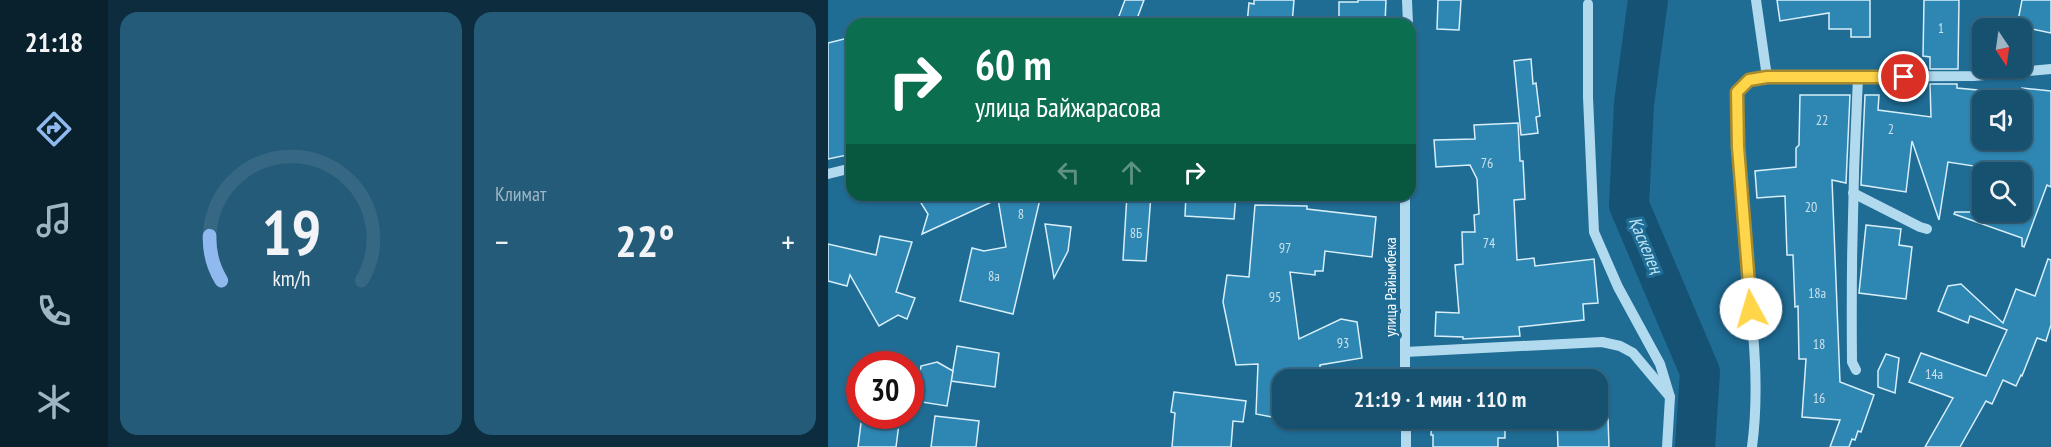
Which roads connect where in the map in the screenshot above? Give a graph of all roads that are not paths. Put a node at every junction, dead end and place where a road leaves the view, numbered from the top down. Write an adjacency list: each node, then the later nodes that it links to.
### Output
1 (1407, 0): 4 (street)
2 (1756, 0): 6 (street)
3 (1588, 4): 16 (street)
4 (1408, 18)
5 (2051, 69): 7 (street)
6 (1767, 77): 7 (street); 20 (street)
7 (1858, 77): 10 (street)
8 (846, 170): 9 (street)
9 (828, 174)
10 (1853, 193): 12 (street); 15 (street)
11 (1405, 201): 13 (street, улица Райымбека)
12 (1928, 229)
13 (1405, 352): 14 (street, улица Райымбека); 16 (street)
14 (1405, 369)
15 (1856, 370)
16 (1670, 397): 19 (street)
17 (1406, 429): 18 (street)
18 (1406, 447)
19 (1667, 447)
20 (1752, 447)

